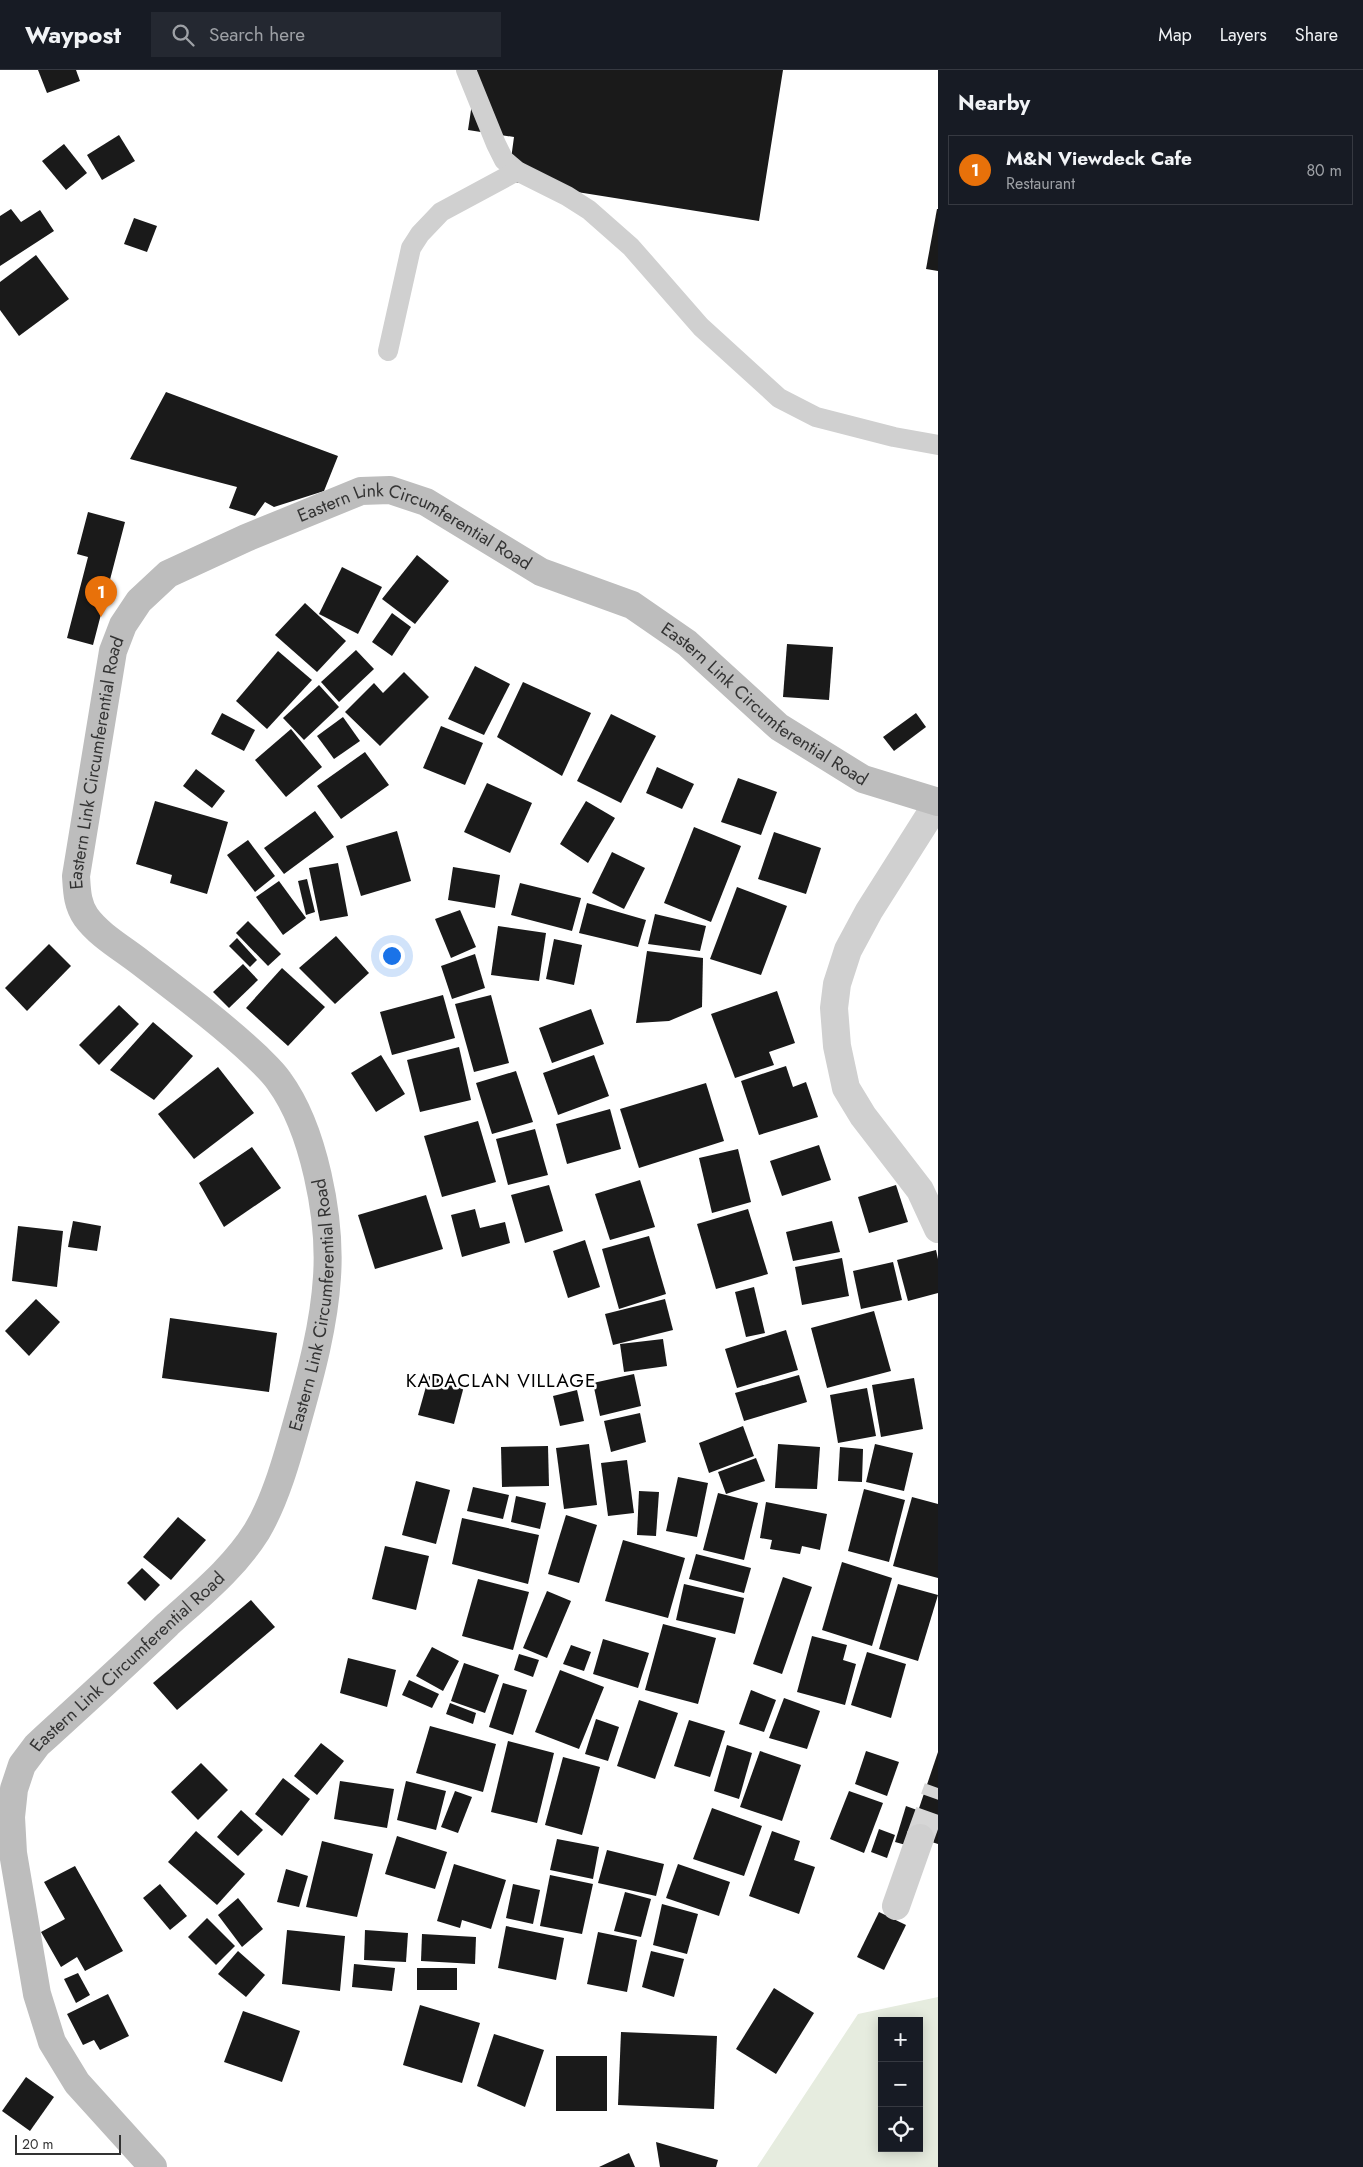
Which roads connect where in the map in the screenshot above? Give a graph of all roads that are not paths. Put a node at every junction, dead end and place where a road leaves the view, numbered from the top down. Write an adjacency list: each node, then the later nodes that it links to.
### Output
1 (466, 70): 2 (lane)
2 (517, 171): 3 (lane); 4 (lane)
3 (388, 351)
4 (938, 445)
5 (938, 802): 6 (street); 9 (main road, Eastern Link Circumferential Road)
6 (938, 1229)
7 (920, 1838): 8 (street)
8 (896, 1906)
9 (153, 2167)

